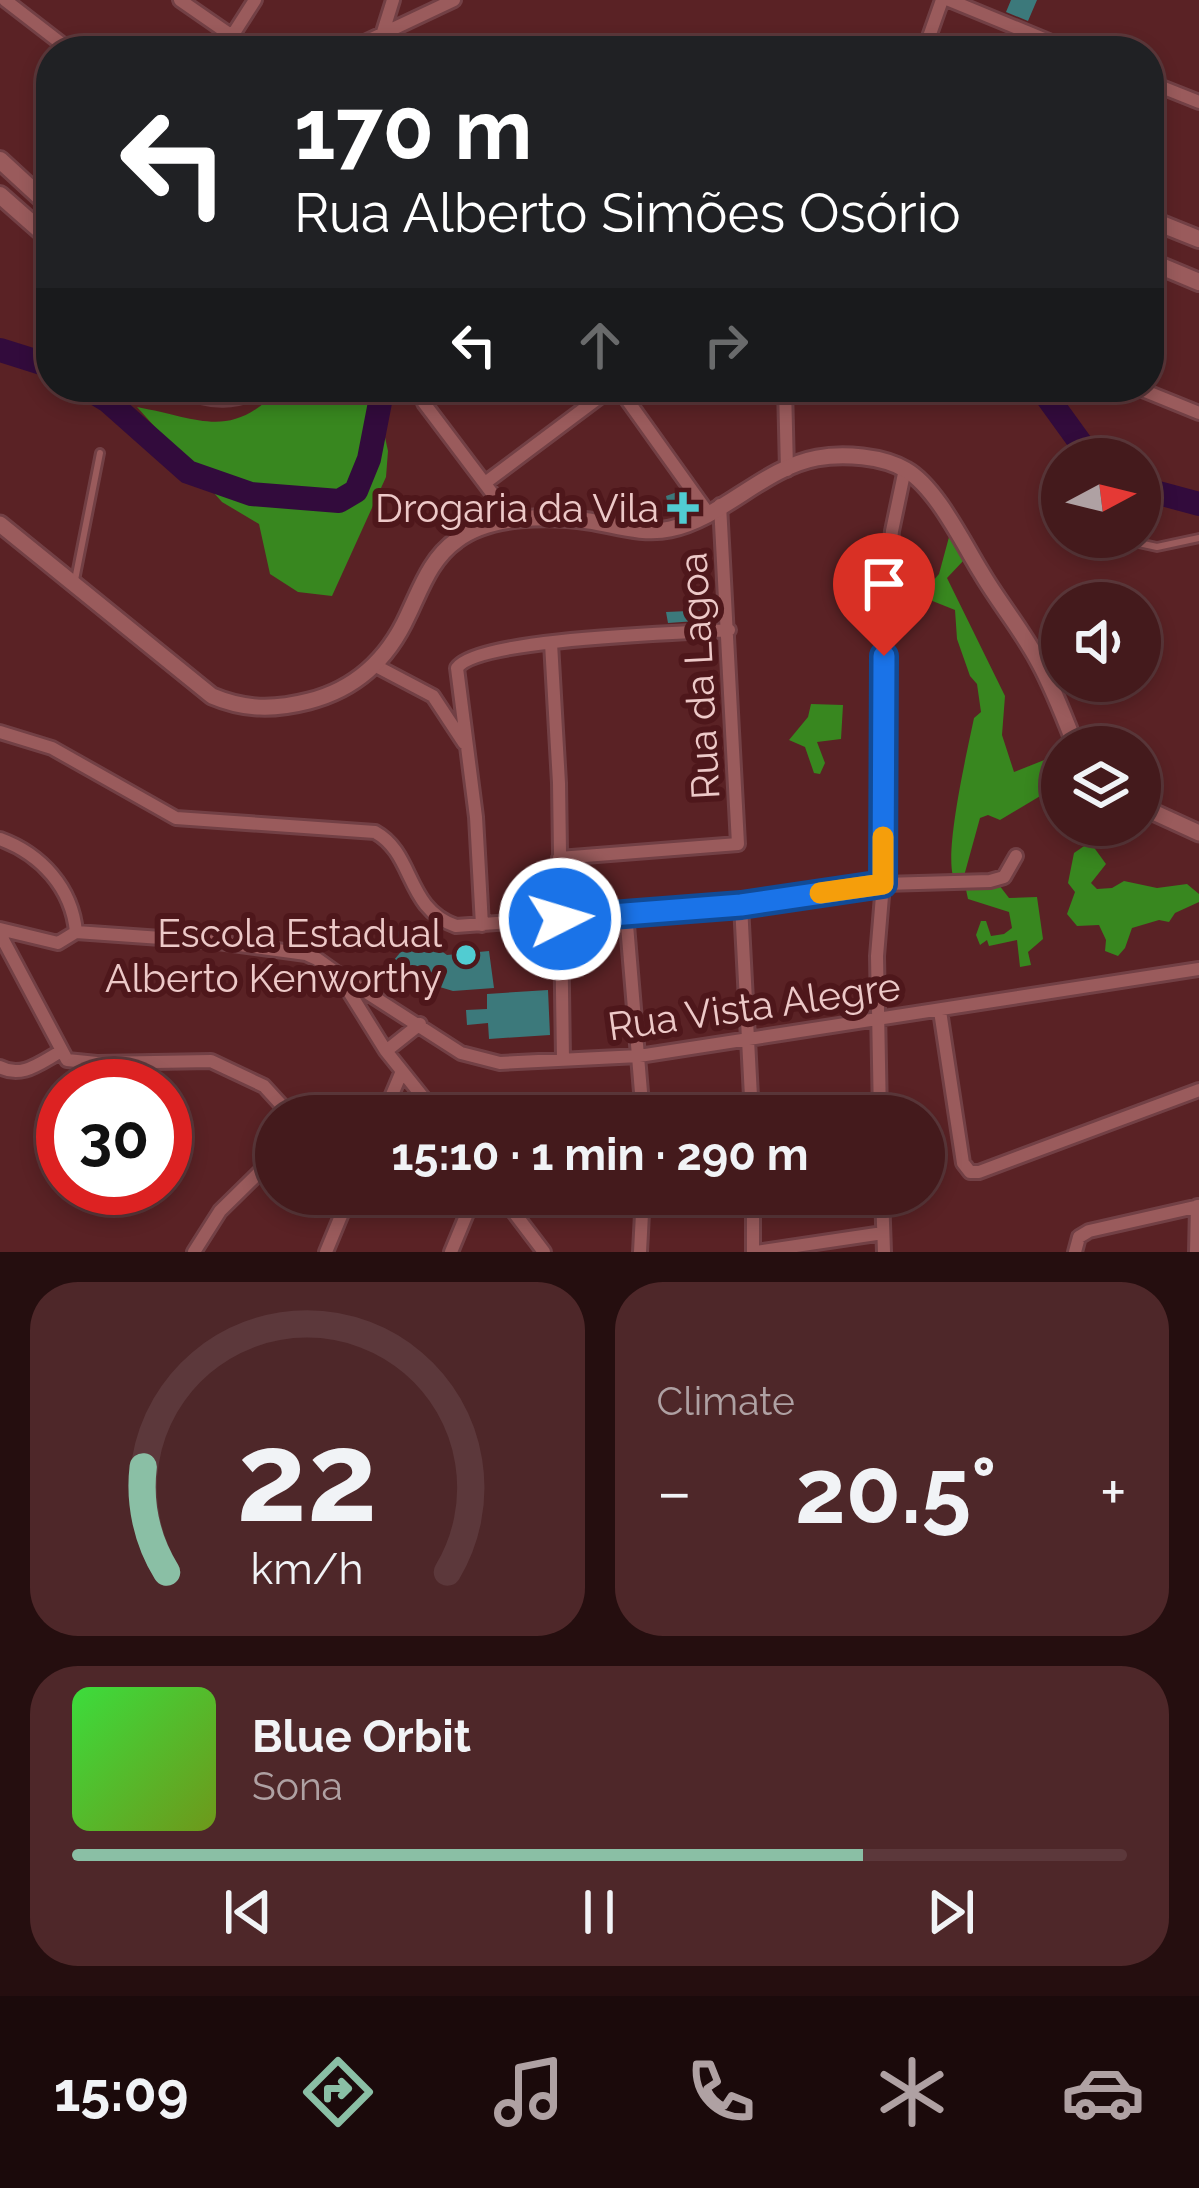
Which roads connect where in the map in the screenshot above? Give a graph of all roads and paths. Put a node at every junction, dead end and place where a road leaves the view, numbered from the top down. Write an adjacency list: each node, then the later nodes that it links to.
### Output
1 (5, 0): 8 (street)
2 (181, 0): 9 (street)
3 (255, 0): 9 (street)
4 (393, 0): 7 (street)
5 (454, 0): 7 (street)
6 (945, 0): 11 (street); 12 (street)
7 (383, 32): 10 (street)
8 (51, 36)
9 (232, 36)
10 (375, 36)
11 (930, 36)
12 (1035, 36)
13 (1164, 88): 14 (street)
14 (1199, 102)
15 (0, 160): 16 (main road)
16 (36, 193)
17 (0, 195): 19 (main road)
18 (1164, 225): 20 (main road)
19 (36, 227)
20 (1199, 239)
21 (1164, 267): 22 (main road)
22 (1199, 282)
23 (1164, 399): 28 (street)
24 (424, 402): 32 (street)
25 (594, 402): 32 (street)
26 (627, 402): 33 (street)
27 (785, 402): 31 (street)
28 (1199, 413)
29 (100, 453): 38 (lane)
30 (905, 469): 31 (street); 42 (street); 50 (street)
31 (787, 470): 33 (street)
32 (485, 482): 34 (street)
33 (714, 509): 34 (street); 39 (street, Rua da Lagoa)
34 (513, 521): 41 (street)
35 (0, 524): 38 (street)
36 (1199, 538): 37 (lane)
37 (1161, 546)
38 (74, 584): 41 (street)
39 (729, 630): 40 (street); 49 (street, Rua da Lagoa)
40 (551, 643): 44 (street); 49 (street)
41 (376, 666): 44 (street)
42 (1067, 726)
43 (0, 732): 54 (street)
44 (467, 749): 54 (street)
45 (1161, 816): 46 (street)
46 (1199, 833)
47 (0, 839): 56 (street)
48 (1016, 856): 50 (street)
49 (559, 858): 53 (street)
50 (883, 884): 51 (street); 60 (street)
51 (741, 905): 52 (street); 62 (street)
52 (626, 913): 53 (street); 65 (street)
53 (560, 919): 54 (street); 66 (street)
54 (482, 925)
55 (0, 932): 56 (street, Rua Vista Alegre); 64 (street)
56 (76, 932): 58 (street, Rua Vista Alegre)
57 (1199, 970): 59 (street, Rua Vista Alegre)
58 (338, 974): 61 (street, Rua Vista Alegre); 63 (street)
59 (940, 1011): 60 (street, Rua Vista Alegre); 69 (street)
60 (878, 1020): 62 (street, Rua Vista Alegre); 75 (street)
61 (420, 1024): 63 (street); 66 (street, Rua Vista Alegre)
62 (748, 1041): 65 (street, Rua Vista Alegre); 74 (street)
63 (386, 1051): 68 (street)
64 (60, 1052): 67 (street); 70 (street)
65 (639, 1056): 66 (street, Rua Vista Alegre); 73 (street)
66 (563, 1059)
67 (0, 1067)
68 (402, 1071): 71 (street); 72 (street)
69 (1199, 1090)
70 (272, 1095)
71 (392, 1095)
72 (421, 1095)
73 (642, 1095)
74 (751, 1095)
75 (880, 1095)
76 (255, 1177): 86 (street)
77 (1198, 1206): 85 (street); 93 (street)
78 (341, 1215): 87 (street)
79 (466, 1215): 88 (street)
80 (516, 1215): 89 (street)
81 (643, 1215): 90 (street)
82 (753, 1215): 91 (street)
83 (883, 1215): 84 (street)
84 (884, 1233): 91 (street); 92 (street)
85 (1075, 1248)
86 (194, 1252)
87 (326, 1252)
88 (451, 1252)
89 (544, 1252)
90 (640, 1252)
91 (754, 1252)
92 (884, 1252)
93 (1196, 1252)

